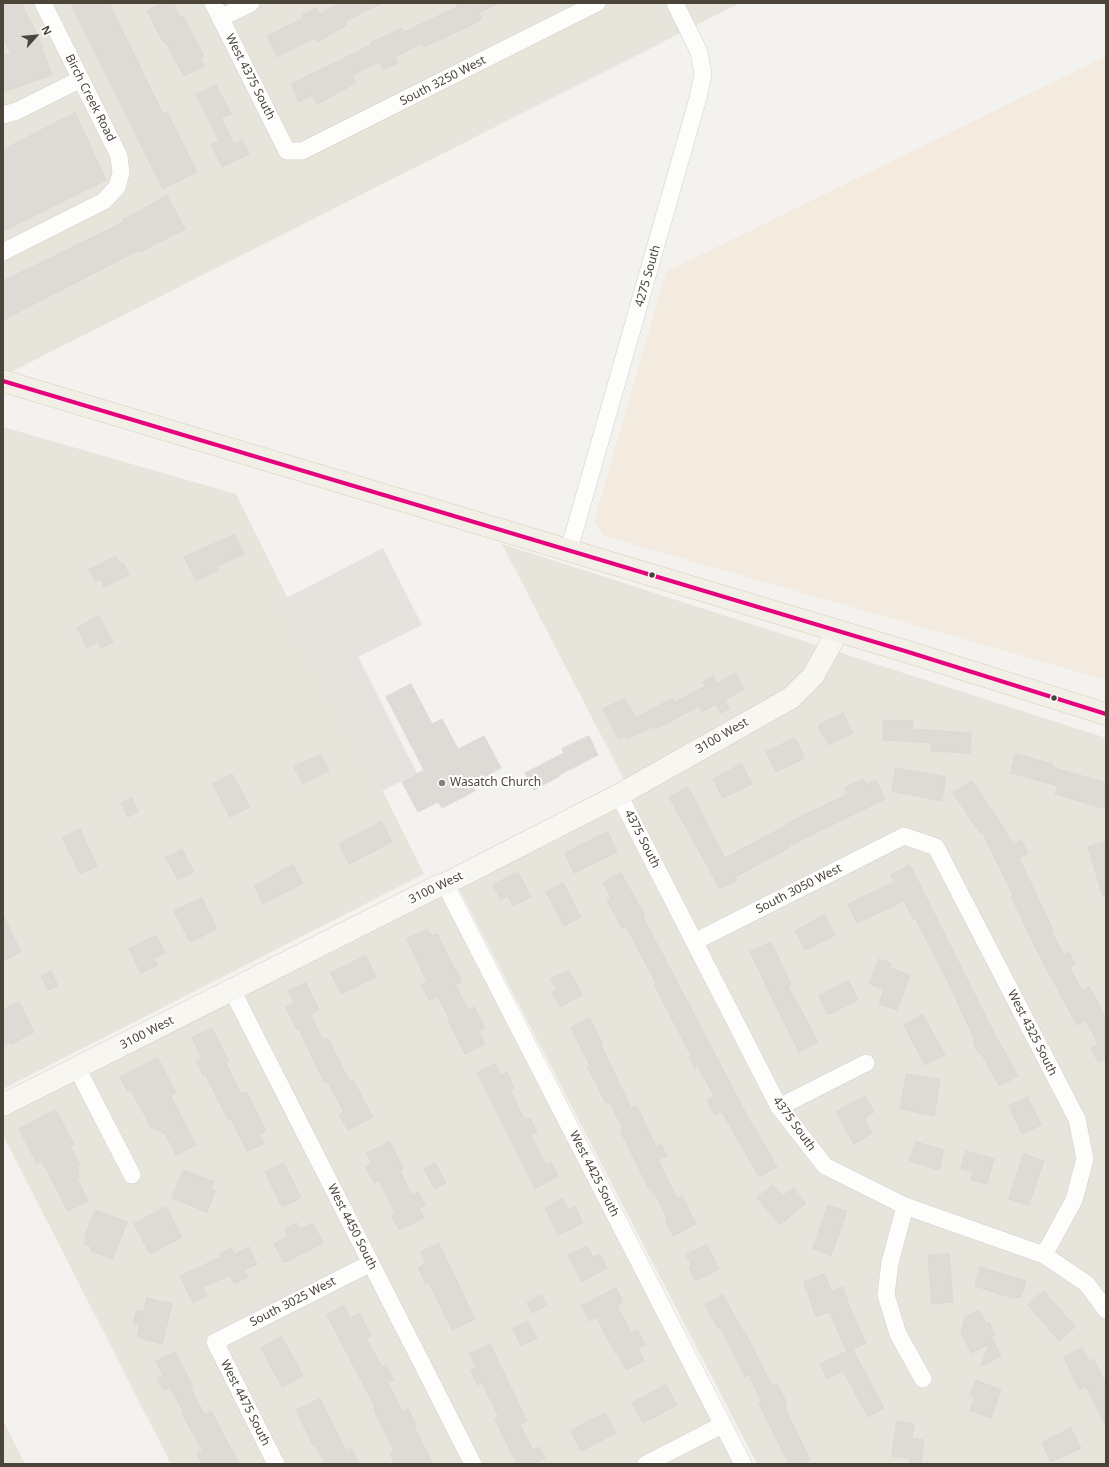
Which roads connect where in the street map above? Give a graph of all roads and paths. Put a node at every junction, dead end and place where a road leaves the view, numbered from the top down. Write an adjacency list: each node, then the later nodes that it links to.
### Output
1 (43, 3): 7 (street, Birch Creek Road)
2 (212, 3): 6 (street, West 4375 South)
3 (251, 3): 6 (street)
4 (598, 3): 9 (street, South 3250 West)
5 (675, 3): 12 (street, 4275 South)
6 (220, 18): 9 (street, West 4375 South)
7 (81, 79): 8 (street); 10 (street, Birch Creek Road)
8 (3, 115)
9 (287, 151)
10 (3, 252)
11 (3, 381): 12 (main road)
12 (569, 550): 13 (main road)
13 (838, 631): 14 (main road); 15 (street, 3100 West)
14 (1106, 714)
15 (620, 795): 17 (street, 3100 West); 18 (street, 4375 South)
16 (904, 836): 18 (street, South 3050 West); 26 (street, West 4325 South)
17 (445, 884): 19 (street, 3100 West); 31 (street, West 4425 South)
18 (694, 942): 23 (street, 4375 South)
19 (232, 990): 21 (street, 3100 West); 27 (street, West 4450 South)
20 (866, 1063): 23 (street)
21 (77, 1068): 22 (street, 3100 West); 24 (street)
22 (3, 1105)
23 (779, 1107): 25 (street, 4375 South)
24 (132, 1175)
25 (905, 1206): 26 (street, 4375 South); 30 (street)
26 (1044, 1255): 28 (street, 4375 South)
27 (371, 1263): 29 (street, South 3025 West); 33 (street, West 4450 South)
28 (1106, 1310)
29 (215, 1342): 32 (street, West 4475 South)
30 (923, 1379)
31 (722, 1425): 34 (street); 35 (street, West 4425 South)
32 (276, 1464)
33 (473, 1464)
34 (646, 1464)
35 (743, 1464)

